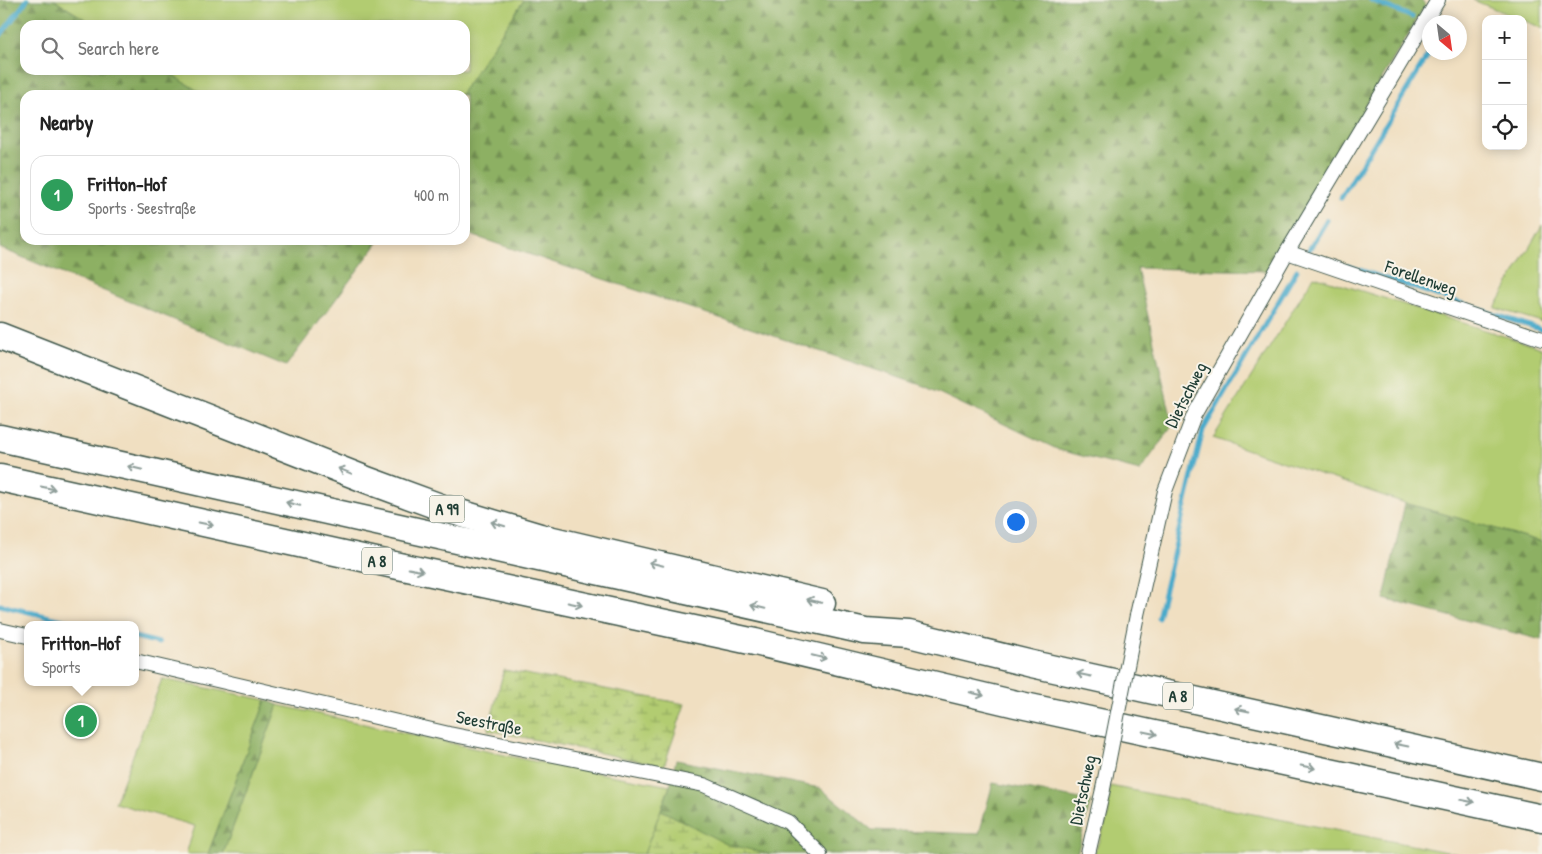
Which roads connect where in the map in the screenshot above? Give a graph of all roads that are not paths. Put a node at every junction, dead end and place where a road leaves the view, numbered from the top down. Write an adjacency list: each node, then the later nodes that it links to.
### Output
1 (1438, 0): 2 (street, Dietschweg)
2 (1287, 252): 4 (street, Forellenweg); 14 (street, Dietschweg, bridge)
3 (0, 336): 8 (highway, A 99, one-way to 3)
4 (1542, 339)
5 (0, 438): 8 (highway, A 8, one-way to 5)
6 (0, 478): 12 (highway, A 8, one-way to 12)
7 (0, 630): 9 (street)
8 (909, 634): 11 (highway, A 8, one-way to 8)
9 (24, 635)
10 (139, 662): 13 (street, Seestraße)
11 (1542, 777)
12 (1542, 818)
13 (820, 854)
14 (1088, 854)

